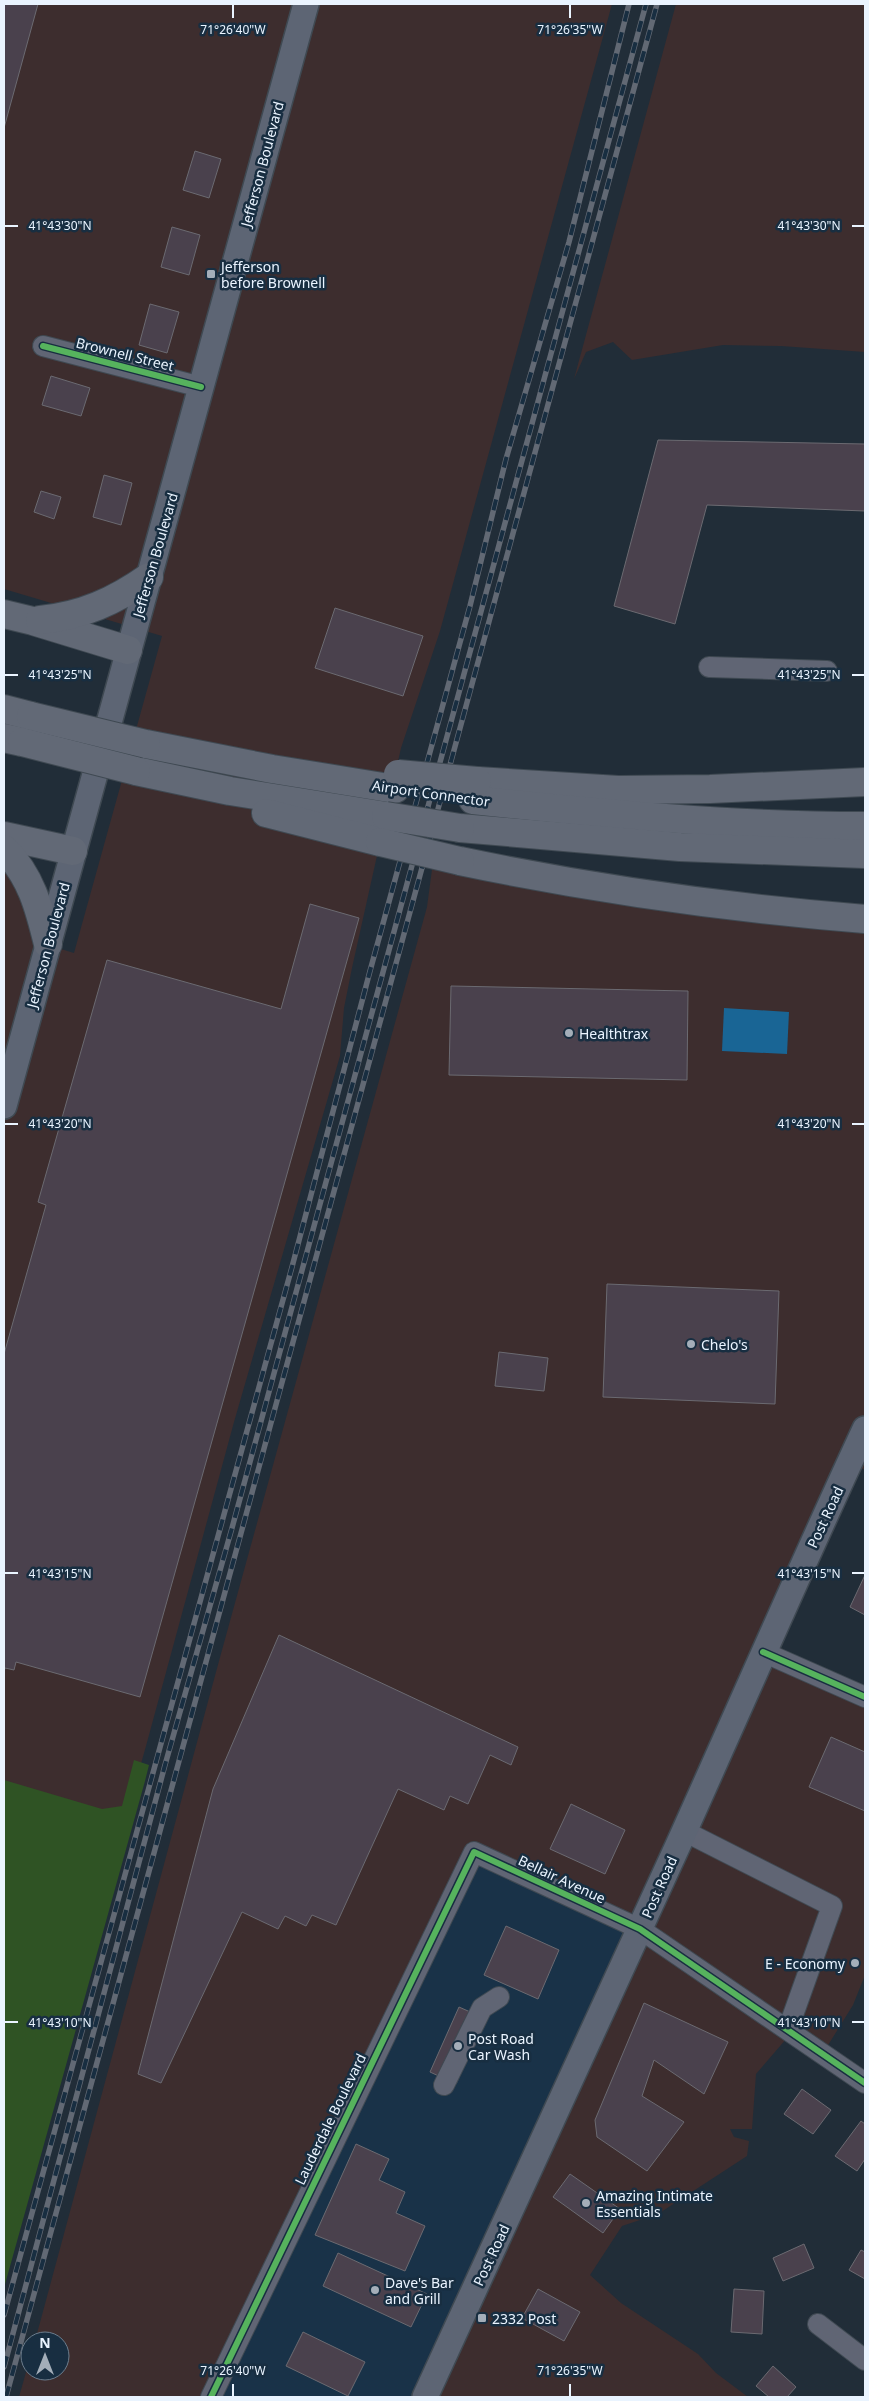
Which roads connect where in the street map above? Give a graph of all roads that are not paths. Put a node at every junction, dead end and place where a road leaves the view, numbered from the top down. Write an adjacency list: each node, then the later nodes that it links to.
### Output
1 (306, 4): 3 (main road, Jefferson Boulevard)
2 (43, 346): 3 (street, Brownell Street)
3 (201, 387): 4 (main road, Jefferson Boulevard)
4 (149, 577): 6 (highway); 7 (main road, Jefferson Boulevard)
5 (4, 614): 6 (highway)
6 (33, 620): 7 (highway)
7 (128, 650): 18 (main road, Jefferson Boulevard)
8 (709, 667): 9 (street)
9 (827, 671)
10 (4, 709): 13 (highway, Airport Connector, bridge)
11 (13, 740): 15 (highway, bridge)
12 (865, 782): 13 (highway)
13 (475, 790): 14 (highway, Airport Connector)
14 (865, 826)
15 (383, 829): 19 (highway, bridge); 20 (highway, bridge)
16 (4, 836): 18 (highway)
17 (4, 849): 21 (highway)
18 (73, 851): 21 (main road, Jefferson Boulevard)
19 (865, 854)
20 (865, 919)
21 (48, 944): 22 (main road, Jefferson Boulevard)
22 (4, 1106)
23 (862, 1444): 24 (main road, Post Road)
24 (762, 1652): 25 (street); 26 (main road, Post Road)
25 (865, 1697)
26 (684, 1830): 28 (main road, Post Road); 30 (street)
27 (474, 1852): 28 (street, Bellair Avenue); 35 (street, Lauderdale Boulevard)
28 (640, 1928): 30 (street, Bellair Avenue); 36 (main road, Post Road)
29 (499, 1997): 32 (street)
30 (788, 2029): 31 (street, Bellair Avenue)
31 (865, 2083)
32 (444, 2085)
33 (818, 2324): 34 (street)
34 (865, 2360)
35 (211, 2397)
36 (426, 2397)

